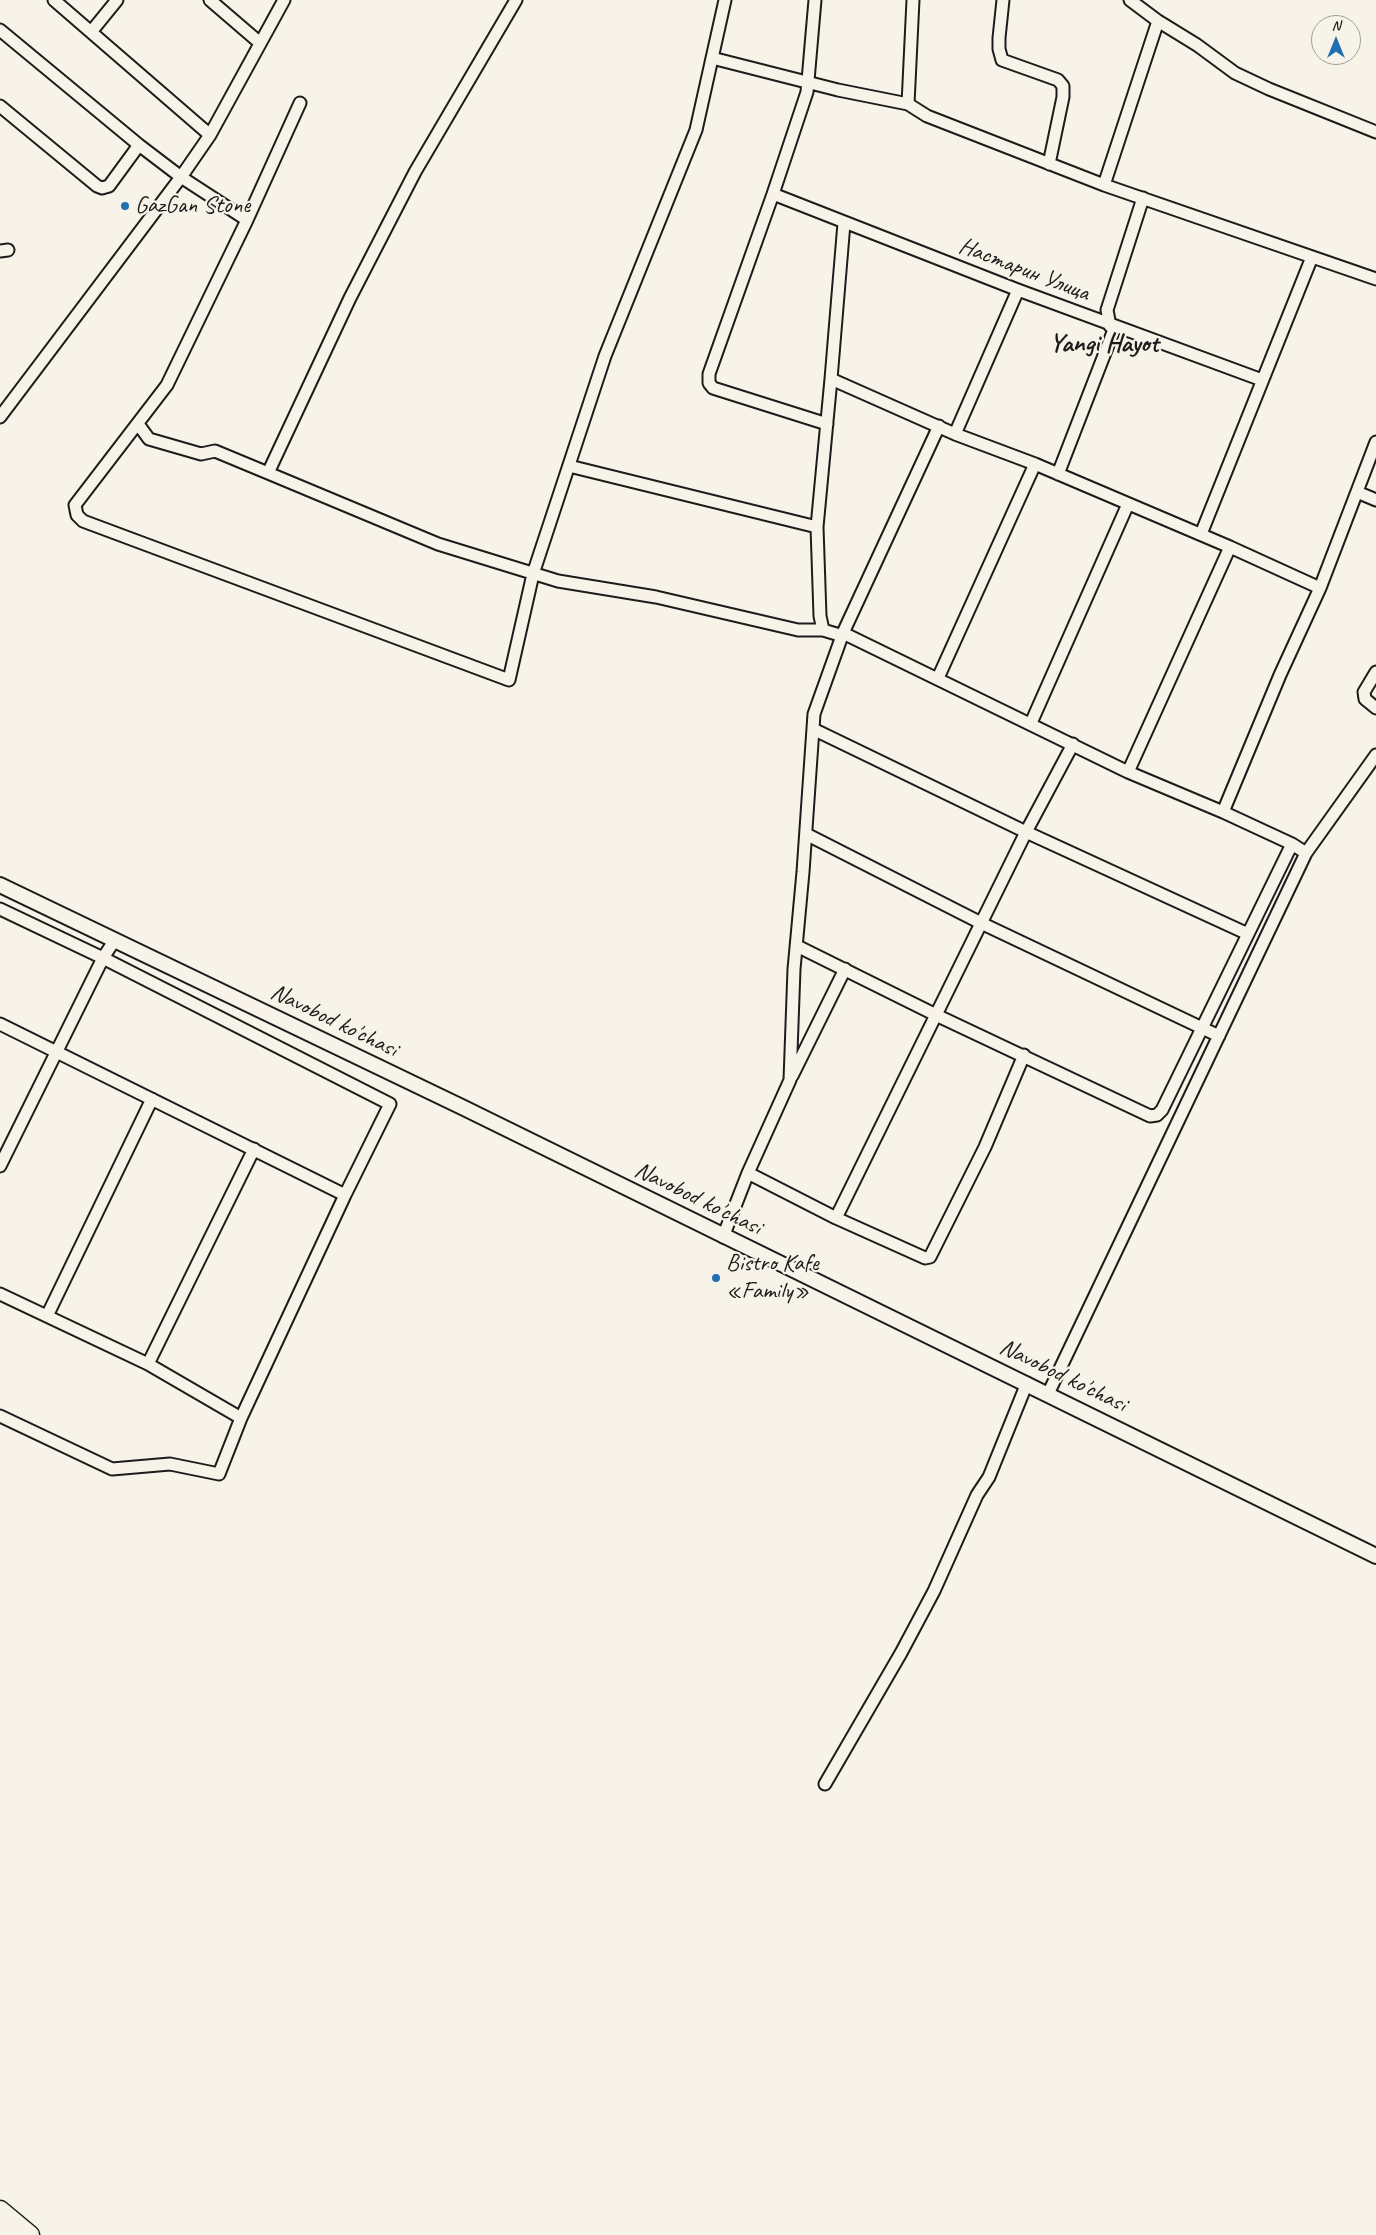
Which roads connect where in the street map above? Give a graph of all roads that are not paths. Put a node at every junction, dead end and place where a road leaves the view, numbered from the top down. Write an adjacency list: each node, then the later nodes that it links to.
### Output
1 (54, 0): 13 (street)
2 (117, 0): 13 (street)
3 (210, 0): 14 (street)
4 (284, 0): 14 (street)
5 (516, 0): 44 (street)
6 (724, 0): 15 (street)
7 (815, 0): 16 (street)
8 (913, 0): 18 (street)
9 (1003, 0): 23 (street)
10 (1130, 0): 11 (street)
11 (1158, 21): 20 (street); 25 (street)
12 (0, 30): 22 (street)
13 (91, 32): 21 (street)
14 (260, 43): 21 (street)
15 (712, 58): 16 (street); 43 (street)
16 (808, 82): 18 (street); 26 (street)
17 (300, 103): 28 (street)
18 (908, 104): 23 (street)
19 (0, 106): 22 (street)
20 (1376, 132)
21 (210, 135): 24 (street)
22 (139, 145): 24 (street)
23 (1049, 164): 25 (street)
24 (181, 177): 28 (street); 36 (street)
25 (1104, 185): 27 (street)
26 (773, 194): 29 (street, Настарин Улица); 38 (street)
27 (1143, 198): 30 (street); 33 (street)
28 (247, 220): 37 (street)
29 (844, 223): 32 (street, Настарин Улица); 34 (street)
30 (1312, 257): 31 (street); 35 (street)
31 (1376, 279)
32 (1018, 290): 33 (street, Настарин Улица); 40 (street)
33 (1113, 326): 35 (street, Настарин Улица); 45 (street)
34 (831, 379): 38 (street); 39 (street)
35 (1262, 380): 50 (street)
36 (0, 417)
37 (138, 424): 44 (street); 52 (street)
38 (827, 424): 49 (street)
39 (939, 426): 40 (street); 55 (street)
40 (955, 434): 42 (street)
41 (1376, 442): 46 (street)
42 (1035, 464): 45 (street); 57 (street)
43 (569, 466): 49 (street); 52 (street)
44 (268, 473): 52 (street)
45 (1058, 474): 48 (street)
46 (1357, 492): 47 (street); 53 (street)
47 (1376, 500)
48 (1128, 504): 50 (street); 59 (street)
49 (817, 527): 54 (street)
50 (1201, 534): 51 (street)
51 (1230, 547): 53 (street); 63 (street)
52 (533, 574): 54 (street)
53 (1320, 588): 64 (street)
54 (823, 630): 55 (street)
55 (843, 634): 57 (street); 60 (street)
56 (1376, 672): 58 (street)
57 (938, 678): 59 (street)
58 (1376, 708)
59 (1031, 723): 61 (street)
60 (813, 729): 65 (street); 66 (street)
61 (1073, 744): 63 (street); 65 (street)
62 (1376, 755): 68 (street)
63 (1128, 772): 64 (street)
64 (1222, 812): 67 (street)
65 (1026, 832): 71 (street); 72 (street)
66 (806, 834): 71 (street); 74 (street)
67 (1292, 844): 68 (street); 72 (street)
68 (1306, 853): 80 (street)
69 (0, 885): 73 (street, Navobod ko'chasi)
70 (0, 909): 75 (street)
71 (981, 923): 77 (street); 79 (street)
72 (1248, 934): 79 (street)
73 (114, 941): 75 (street); 90 (street, Navobod ko'chasi)
74 (797, 946): 76 (street); 83 (street)
75 (103, 958): 81 (street); 88 (street)
76 (844, 969): 77 (street); 83 (street)
77 (936, 1015): 82 (street); 89 (street)
78 (0, 1024): 81 (street)
79 (1202, 1027): 80 (street); 82 (street)
80 (1219, 1036): 95 (street)
81 (56, 1052): 84 (street); 86 (street)
82 (1024, 1055): 89 (street)
83 (790, 1080): 87 (street)
84 (152, 1099): 85 (street); 92 (street)
85 (254, 1149): 88 (street); 93 (street)
86 (0, 1166)
87 (748, 1173): 89 (street); 90 (street)
88 (345, 1195): 97 (street)
89 (836, 1218)
90 (723, 1237): 94 (street, Navobod ko'chasi)
91 (0, 1294): 92 (street)
92 (46, 1316): 93 (street)
93 (148, 1364): 97 (street)
94 (1026, 1383): 95 (street, Navobod ko'chasi); 99 (street)
95 (1048, 1394): 98 (street, Navobod ko'chasi)
96 (0, 1416): 97 (street)
97 (241, 1418)
98 (1376, 1556)
99 (825, 1784)
100 (0, 2210): 103 (highway)
101 (0, 2228): 102 (highway)
102 (8, 2235)
103 (30, 2235)

